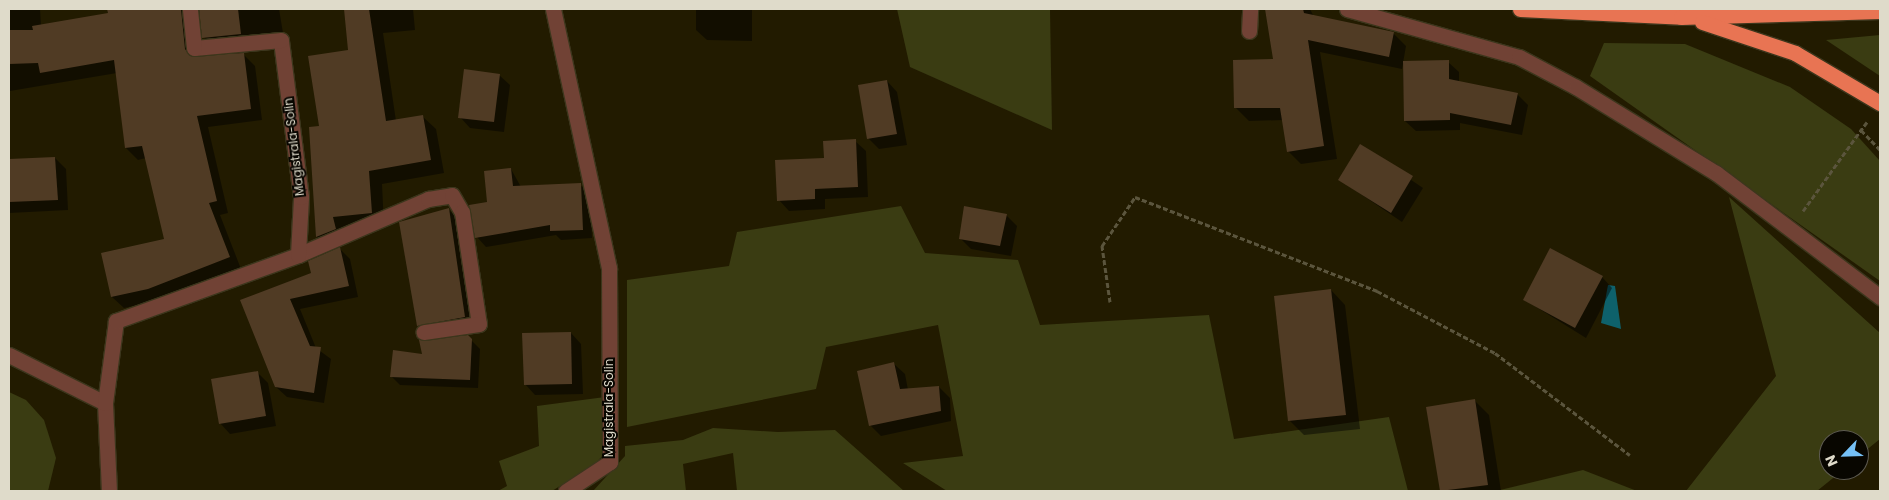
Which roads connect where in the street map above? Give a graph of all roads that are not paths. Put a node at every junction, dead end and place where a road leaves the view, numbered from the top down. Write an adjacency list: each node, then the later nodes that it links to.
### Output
1 (190, 9): 10 (street, Magistrala-Solin)
2 (553, 9): 16 (street, Magistrala-Solin)
3 (1250, 9): 8 (street)
4 (1347, 9): 11 (street)
5 (1520, 9): 7 (highway)
6 (1880, 11): 7 (highway)
7 (1681, 17): 9 (highway)
8 (1249, 31)
9 (1880, 103)
10 (298, 255): 12 (street); 14 (street)
11 (1880, 297)
12 (424, 332)
13 (9, 355): 14 (street)
14 (105, 403): 15 (street)
15 (109, 491)
16 (566, 491)

